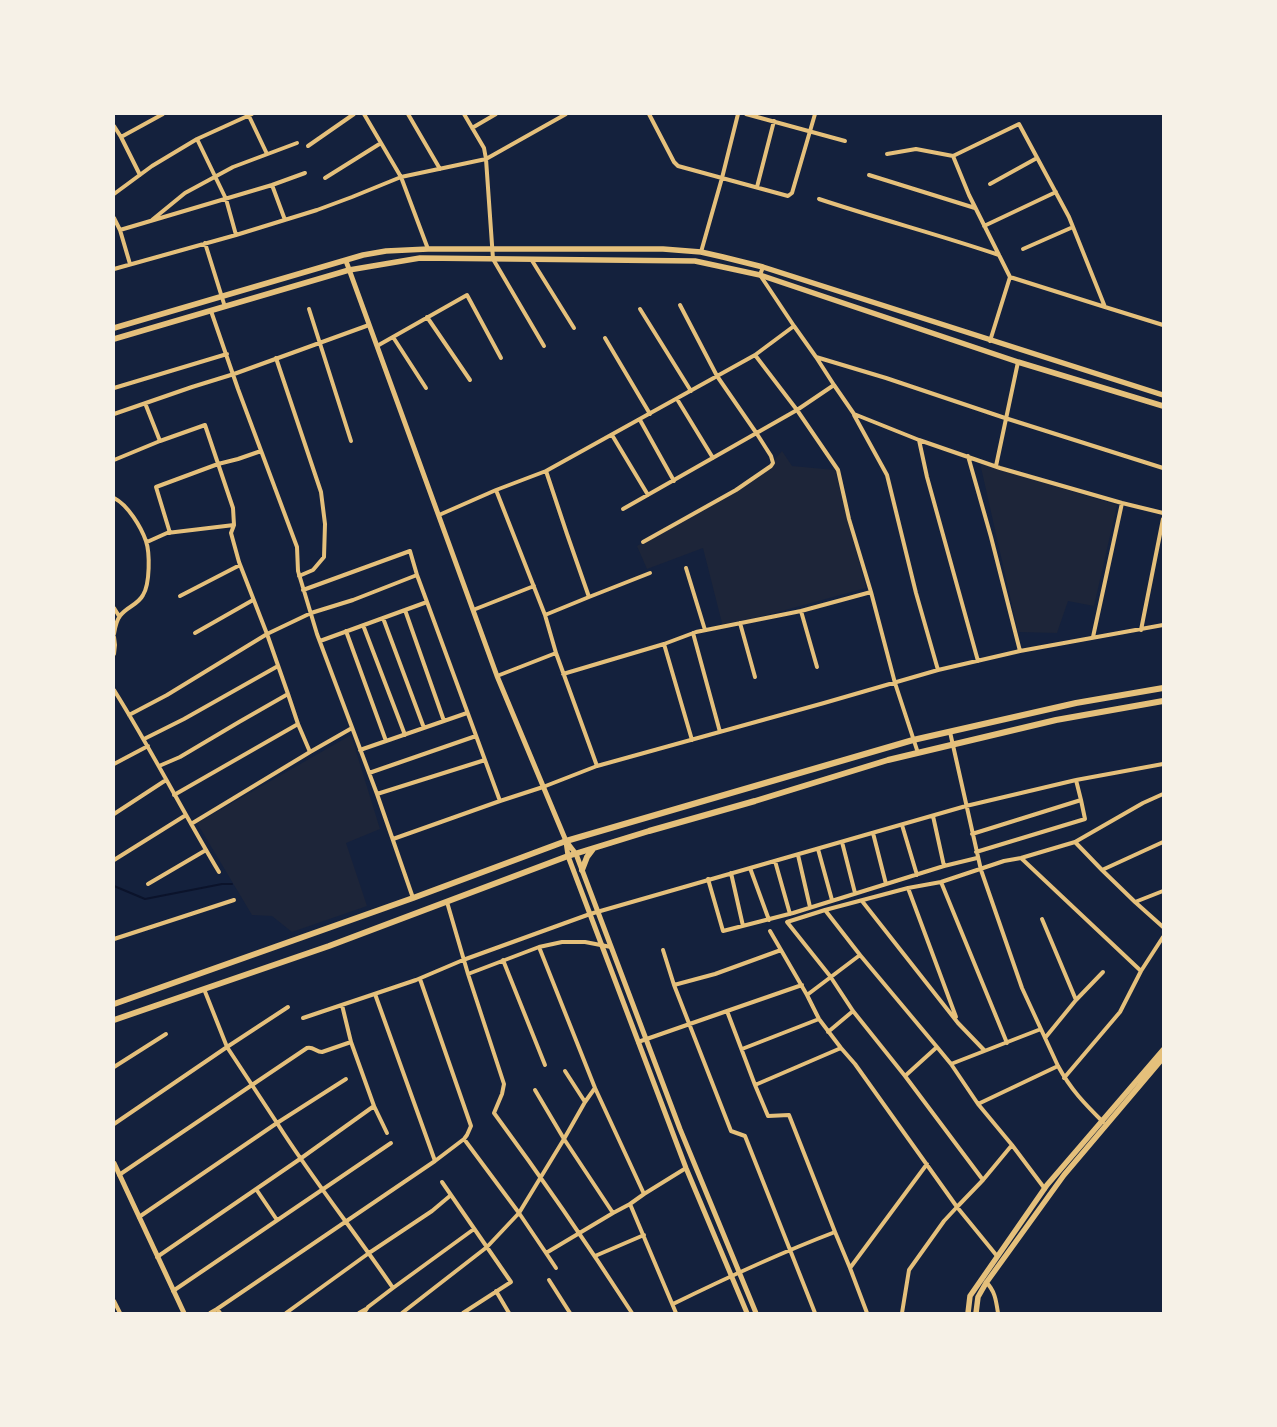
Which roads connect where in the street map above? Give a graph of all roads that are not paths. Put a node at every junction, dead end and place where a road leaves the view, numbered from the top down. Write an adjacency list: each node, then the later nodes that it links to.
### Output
1 (163, 114): 17 (street)
2 (249, 114): 18 (street); 23 (street)
3 (354, 114): 22 (street)
4 (364, 114): 21 (street)
5 (408, 114): 28 (street)
6 (464, 114): 15 (street)
7 (496, 114): 15 (street)
8 (566, 114): 27 (street)
9 (649, 114): 35 (street)
10 (738, 114): 35 (street)
11 (746, 114): 13 (street)
12 (815, 114): 16 (street)
13 (774, 121): 16 (street); 38 (street)
14 (114, 126): 17 (street)
15 (472, 128): 27 (street)
16 (810, 131): 19 (street); 38 (street)
17 (121, 137): 31 (street)
18 (197, 139): 31 (street); 32 (street)
19 (845, 141)
20 (297, 143): 23 (street)
21 (381, 143): 33 (street); 34 (street)
22 (308, 146)
23 (267, 154): 32 (street)
24 (886, 154): 25 (street)
25 (953, 156): 26 (street); 43 (street)
26 (1037, 158): 36 (street); 39 (street)
27 (486, 160): 28 (street); 54 (street)
28 (440, 169): 33 (street)
29 (304, 173): 37 (street)
30 (869, 174): 43 (street)
31 (140, 175): 40 (street)
32 (216, 177): 41 (street); 46 (street)
33 (401, 177): 45 (street); 53 (street)
34 (325, 178)
35 (722, 178): 38 (street); 55 (street)
36 (990, 184)
37 (272, 185): 41 (street); 45 (street)
38 (757, 187)
39 (1056, 192): 47 (street); 48 (street)
40 (114, 194)
41 (226, 199): 46 (street); 50 (street)
42 (820, 200): 56 (street)
43 (975, 208): 47 (street)
44 (114, 218): 49 (street)
45 (286, 220): 50 (street)
46 (150, 222): 49 (street)
47 (984, 226): 56 (street)
48 (1073, 227): 52 (street); 68 (street)
49 (120, 230): 60 (street)
50 (236, 235): 51 (street)
51 (205, 243): 60 (street); 66 (street)
52 (1023, 248)
53 (428, 249): 54 (main road); 59 (main road)
54 (491, 249): 55 (main road); 57 (street)
55 (701, 252): 61 (main road)
56 (999, 255): 65 (street)
57 (493, 259): 58 (main road); 63 (main road); 85 (street)
58 (531, 259): 64 (main road); 78 (street)
59 (346, 261): 63 (street); 66 (main road)
60 (130, 264): 62 (street)
61 (763, 267): 64 (street); 82 (main road)
62 (114, 269)
63 (349, 270): 69 (main road); 75 (street)
64 (760, 275): 76 (street); 91 (main road)
65 (1010, 277): 68 (street); 82 (street)
66 (222, 297): 69 (street); 77 (main road)
67 (680, 305): 93 (street)
68 (1105, 306): 74 (street)
69 (225, 307): 72 (main road)
70 (309, 309): 83 (street)
71 (640, 309): 98 (street)
72 (211, 311): 81 (main road); 86 (street)
73 (428, 317): 79 (street); 89 (street); 94 (street)
74 (1163, 325)
75 (370, 326): 83 (street); 84 (street)
76 (794, 326): 87 (street); 90 (street)
77 (114, 328)
78 (574, 328)
79 (393, 337): 84 (street); 97 (street)
80 (605, 338): 105 (street)
81 (114, 339)
82 (990, 341): 99 (main road)
83 (320, 342): 88 (street); 113 (street)
84 (377, 346): 129 (street)
85 (544, 346)
86 (227, 354): 92 (street); 96 (street)
87 (755, 355): 93 (street); 103 (street)
88 (276, 358): 92 (street); 139 (street)
89 (501, 358)
90 (816, 358): 95 (street); 107 (street)
91 (1018, 362): 102 (main road); 107 (street)
92 (234, 374): 101 (street); 114 (street)
93 (717, 376): 98 (street); 109 (street)
94 (470, 380)
95 (834, 386): 103 (street); 106 (street)
96 (114, 388)
97 (426, 388)
98 (691, 391): 100 (street)
99 (1163, 395)
100 (677, 399): 105 (street); 116 (street)
101 (145, 402): 104 (street); 111 (street)
102 (1163, 406)
103 (798, 410): 109 (street); 142 (street)
104 (114, 414)
105 (650, 414): 108 (street)
106 (854, 414): 112 (street); 174 (street)
107 (1005, 418): 119 (street); 120 (street)
108 (640, 420): 110 (street); 122 (street)
109 (757, 434): 116 (street); 134 (street)
110 (612, 435): 121 (street); 124 (street)
111 (160, 440): 117 (street); 118 (street)
112 (919, 440): 115 (street); 171 (street)
113 (352, 441)
114 (261, 451): 118 (street); 139 (street)
115 (968, 456): 119 (street); 168 (street)
116 (714, 458): 122 (street)
117 (114, 460)
118 (218, 464): 131 (street); 132 (street)
119 (996, 466): 126 (street)
120 (1163, 468)
121 (546, 471): 123 (street); 144 (street)
122 (674, 481): 124 (street)
123 (496, 490): 129 (street); 140 (street)
124 (648, 495): 127 (street)
125 (114, 498): 133 (street)
126 (1122, 503): 128 (street); 165 (street)
127 (623, 509)
128 (1163, 513)
129 (438, 515): 149 (street)
130 (1163, 519): 159 (street)
131 (234, 525): 132 (street); 135 (street)
132 (170, 533): 133 (street)
133 (147, 542): 153 (street)
134 (643, 542)
135 (240, 565): 143 (street); 145 (street)
136 (686, 568): 158 (street)
137 (650, 574): 144 (street)
138 (418, 575): 141 (street); 146 (street); 151 (street)
139 (299, 576): 141 (street)
140 (534, 586): 149 (street); 152 (street)
141 (303, 590): 151 (street)
142 (871, 592): 150 (street); 178 (street)
143 (180, 596)
144 (589, 597): 152 (street)
145 (253, 600): 161 (street); 163 (street)
146 (427, 602): 148 (street); 183 (street)
147 (114, 608): 153 (street)
148 (405, 610): 154 (street); 185 (street)
149 (473, 610): 176 (street)
150 (801, 611): 155 (street); 173 (street)
151 (310, 613): 163 (street); 166 (street)
152 (545, 615): 169 (street)
153 (119, 616): 164 (street)
154 (383, 618): 156 (street); 188 (street)
155 (740, 623): 158 (street); 177 (street)
156 (364, 625): 160 (street); 191 (street)
157 (1163, 625): 159 (street)
158 (705, 630): 162 (street)
159 (1141, 630): 165 (street)
160 (346, 632): 166 (street); 196 (street)
161 (195, 633)
162 (693, 633): 167 (street); 189 (street)
163 (267, 634): 172 (street); 184 (street)
164 (114, 635): 170 (street)
165 (1093, 637): 168 (street)
166 (320, 641): 187 (street)
167 (664, 644): 175 (street); 194 (street)
168 (1020, 651): 171 (street)
169 (556, 653): 175 (street); 176 (street)
170 (114, 654)
171 (978, 661): 174 (street)
172 (278, 666): 181 (street); 193 (street)
173 (817, 667)
174 (938, 670): 178 (street)
175 (563, 674): 206 (street)
176 (498, 676): 210 (street)
177 (755, 676)
178 (895, 683): 189 (street); 195 (street)
179 (1163, 688): 190 (main road)
180 (114, 690): 184 (street)
181 (288, 694): 186 (street); 205 (street)
182 (1163, 701): 197 (main road)
183 (467, 713): 185 (street); 192 (street)
184 (129, 715): 193 (street)
185 (444, 721): 188 (street)
186 (298, 724): 200 (street); 213 (street)
187 (352, 728): 199 (street); 200 (street)
188 (424, 728): 191 (street)
189 (720, 732): 194 (street)
190 (950, 732): 195 (main road); 197 (street)
191 (405, 735): 196 (street)
192 (476, 736): 202 (street); 207 (street)
193 (144, 739): 198 (street)
194 (692, 740): 206 (street)
195 (913, 740): 201 (street); 225 (main road)
196 (386, 741): 199 (street)
197 (952, 745): 201 (main road); 216 (street)
198 (148, 746): 203 (street); 205 (street)
199 (360, 750): 207 (street)
200 (310, 752): 220 (street)
201 (918, 753): 229 (main road)
202 (484, 760): 211 (street); 215 (street)
203 (114, 763)
204 (1163, 764): 209 (street)
205 (159, 766): 208 (street)
206 (597, 766): 210 (street)
207 (369, 773): 211 (street)
208 (166, 780): 213 (street); 217 (street)
209 (1076, 780): 214 (street); 216 (street)
210 (543, 787): 215 (street); 225 (street)
211 (377, 794): 224 (street)
212 (1163, 794): 227 (street)
213 (174, 795): 218 (street)
214 (1081, 800): 223 (street); 232 (street)
215 (500, 801): 224 (street)
216 (966, 806): 219 (street); 223 (street)
217 (114, 814)
218 (186, 815): 220 (street); 238 (street)
219 (933, 816): 221 (street); 240 (street)
220 (191, 824): 231 (street)
221 (902, 825): 222 (street); 247 (street)
222 (873, 833): 226 (street); 251 (street)
223 (972, 834): 232 (street)
224 (393, 839): 255 (street)
225 (566, 841): 233 (street); 235 (street); 255 (main road)
226 (842, 842): 230 (street); 254 (street)
227 (1075, 842): 237 (street); 244 (street)
228 (1163, 842): 244 (street)
229 (594, 848): 233 (main road); 242 (main road)
230 (818, 849): 234 (street); 257 (street)
231 (206, 850): 245 (street); 250 (street)
232 (976, 852): 236 (street)
233 (576, 854): 235 (main road); 242 (street)
234 (798, 855): 239 (street); 261 (street)
235 (568, 856): 259 (main road); 264 (street)
236 (977, 858): 240 (street); 243 (street)
237 (1021, 858): 243 (street); 281 (street)
238 (114, 860)
239 (775, 861): 241 (street); 265 (street)
240 (944, 866): 247 (street)
241 (750, 868): 246 (street); 267 (street)
242 (582, 870): 263 (street)
243 (980, 870): 249 (street); 302 (street)
244 (1102, 870): 260 (street)
245 (219, 872)
246 (731, 873): 248 (street); 268 (street)
247 (917, 875): 251 (street)
248 (708, 879): 263 (street); 268 (street)
249 (941, 882): 252 (street); 309 (street)
250 (148, 884)
251 (886, 884): 254 (street)
252 (908, 888): 258 (street); 300 (street)
253 (1163, 891): 260 (street)
254 (855, 893): 257 (street)
255 (414, 898): 292 (main road)
256 (234, 900): 272 (street)
257 (832, 900): 261 (street)
258 (862, 901): 262 (street); 300 (street)
259 (447, 902): 280 (street); 288 (main road)
260 (1134, 902): 269 (street)
261 (810, 907): 265 (street)
262 (825, 910): 278 (street); 284 (street)
263 (598, 912): 264 (street); 275 (street)
264 (590, 914): 273 (street); 280 (street)
265 (790, 914): 267 (street)
266 (1042, 919): 291 (street)
267 (769, 920): 268 (street)
268 (743, 926)
269 (1163, 927)
270 (770, 931): 277 (street)
271 (1163, 937): 281 (street)
272 (114, 939)
273 (602, 946): 274 (street); 275 (street); 308 (street)
274 (539, 947): 279 (street); 327 (street)
275 (611, 947): 306 (street)
276 (663, 950): 287 (street)
277 (781, 950): 286 (street); 287 (street)
278 (860, 954): 284 (street); 311 (street)
279 (503, 960): 282 (street); 318 (street)
280 (464, 963): 282 (street); 285 (street)
281 (1141, 970): 323 (street)
282 (467, 972): 346 (street)
283 (1103, 972): 291 (street)
284 (830, 976): 290 (street); 296 (street)
285 (420, 979): 289 (street); 336 (street)
286 (802, 985): 290 (street); 295 (street)
287 (674, 986): 301 (street)
288 (204, 989): 299 (main road); 310 (street)
289 (374, 994): 293 (street); 341 (street)
290 (807, 994): 298 (street)
291 (1076, 1000): 305 (street)
292 (114, 1004)
293 (342, 1005): 297 (street); 307 (street)
294 (288, 1007): 310 (street)
295 (727, 1011): 301 (street); 313 (street)
296 (853, 1012): 303 (street); 322 (street)
297 (303, 1018)
298 (819, 1019): 303 (street); 313 (street)
299 (114, 1020)
300 (958, 1022): 314 (street)
301 (689, 1024): 306 (street); 366 (street)
302 (1041, 1029): 305 (street); 309 (street)
303 (828, 1032): 312 (street)
304 (166, 1034): 320 (street)
305 (1045, 1038): 319 (street)
306 (645, 1039): 308 (street); 374 (street)
307 (351, 1042): 326 (street); 331 (street)
308 (638, 1042): 344 (street)
309 (1007, 1043): 314 (street)
310 (227, 1047): 326 (street); 333 (street)
311 (937, 1047): 317 (street); 322 (street)
312 (841, 1048): 325 (street); 343 (street)
313 (742, 1049): 325 (street)
314 (984, 1050): 317 (street)
315 (1163, 1050): 334 (main road)
316 (1163, 1058): 334 (main road)
317 (951, 1064): 330 (street)
318 (545, 1065)
319 (1058, 1066): 323 (street); 330 (street)
320 (114, 1067)
321 (565, 1071): 329 (street)
322 (905, 1076): 347 (street)
323 (1064, 1078): 334 (street)
324 (346, 1079): 332 (street)
325 (755, 1085): 362 (street)
326 (252, 1086): 332 (street); 345 (street)
327 (595, 1088): 329 (street); 352 (street)
328 (535, 1090): 337 (street)
329 (585, 1102): 337 (street)
330 (978, 1104): 339 (street)
331 (374, 1106): 335 (street); 340 (street)
332 (277, 1123): 340 (street); 358 (street)
333 (114, 1124)
334 (1104, 1124): 351 (main road); 377 (main road)
335 (387, 1133)
336 (464, 1139): 341 (street); 357 (street)
337 (564, 1139): 346 (street); 356 (street)
338 (391, 1143): 349 (street)
339 (1012, 1145): 347 (street); 351 (street)
340 (300, 1159): 349 (street); 350 (street)
341 (435, 1161): 360 (street)
342 (114, 1164): 345 (street)
343 (928, 1164): 355 (street); 373 (street)
344 (686, 1168): 352 (street); 375 (street)
345 (119, 1175): 358 (street)
346 (541, 1177): 357 (street); 363 (street)
347 (983, 1180): 355 (street)
348 (442, 1182): 353 (street)
349 (323, 1188): 359 (street); 360 (street)
350 (256, 1189): 359 (street); 369 (street)
351 (1045, 1189): 371 (main road)
352 (644, 1194): 354 (street)
353 (451, 1195): 361 (street); 367 (street)
354 (630, 1204): 356 (street); 364 (street)
355 (957, 1208): 371 (street); 402 (street)
356 (613, 1212): 363 (street)
357 (519, 1213): 365 (street); 368 (street)
358 (139, 1217): 369 (street)
359 (277, 1220): 379 (street)
360 (345, 1222): 367 (street); 384 (street)
361 (474, 1229): 365 (street); 378 (street)
362 (835, 1232): 366 (street); 373 (street)
363 (578, 1233): 368 (street); 370 (street)
364 (644, 1235): 370 (street); 382 (street)
365 (487, 1247): 380 (street); 392 (street)
366 (790, 1250): 374 (street); 400 (street)
367 (369, 1253): 378 (street); 389 (street)
368 (546, 1253): 372 (street)
369 (157, 1256): 379 (street)
370 (595, 1256): 396 (street)
371 (997, 1256): 377 (main road)
372 (556, 1268)
373 (850, 1268): 401 (street)
374 (738, 1272): 375 (street); 399 (street)
375 (730, 1276): 382 (street); 398 (street)
376 (548, 1280): 395 (street)
377 (984, 1281): 403 (main road); 404 (main road); 405 (street)
378 (393, 1288): 383 (street)
379 (173, 1291): 386 (street)
380 (496, 1291): 393 (street); 394 (street)
381 (114, 1301): 385 (street)
382 (673, 1304): 397 (street)
383 (368, 1308): 390 (street); 391 (street)
384 (217, 1309): 387 (street); 388 (street)
385 (120, 1313)
386 (182, 1313)
387 (210, 1313)
388 (220, 1313)
389 (286, 1313)
390 (359, 1313)
391 (364, 1313)
392 (402, 1313)
393 (463, 1313)
394 (509, 1313)
395 (570, 1313)
396 (632, 1313)
397 (676, 1313)
398 (747, 1313)
399 (756, 1313)
400 (815, 1313)
401 (867, 1313)
402 (902, 1313)
403 (968, 1313)
404 (976, 1313)
405 (998, 1313)

